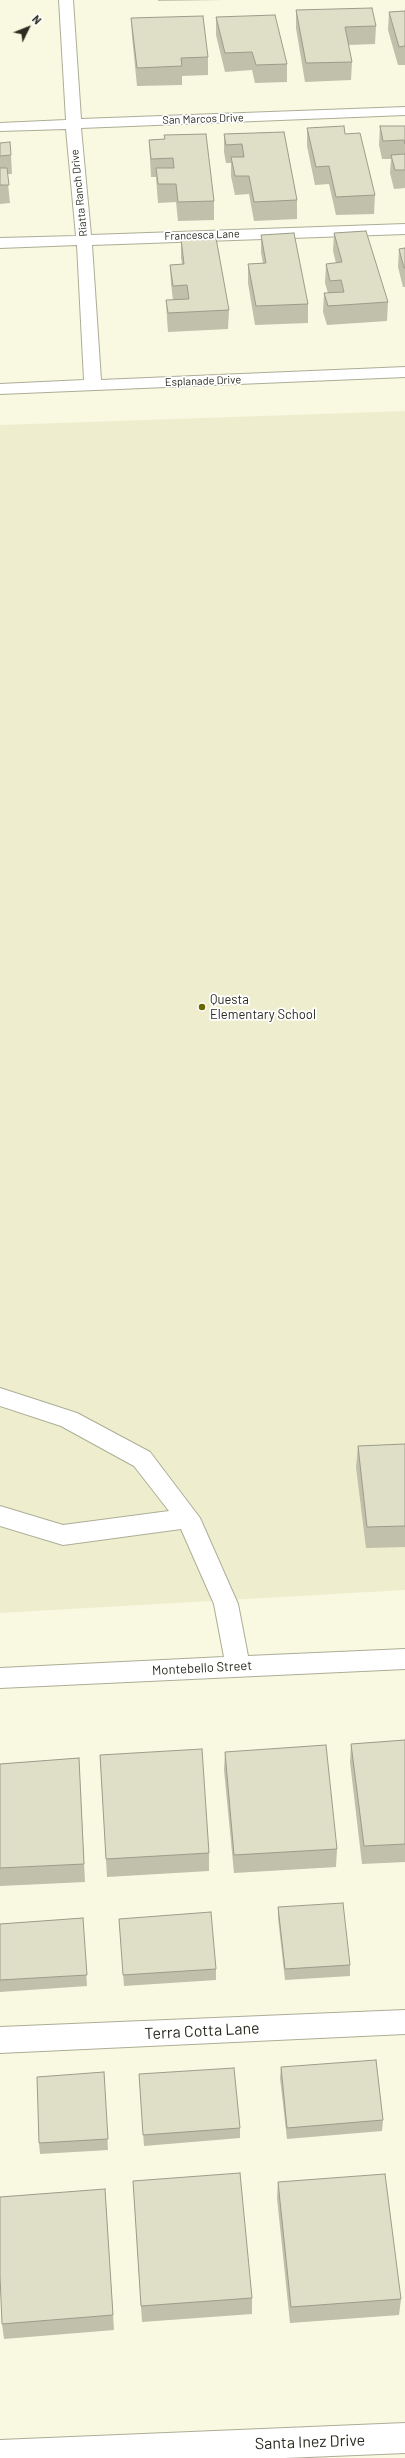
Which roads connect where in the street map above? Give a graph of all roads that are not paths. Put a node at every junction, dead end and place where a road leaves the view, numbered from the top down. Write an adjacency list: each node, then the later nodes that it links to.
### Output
1 (66, 0): 3 (street, Riatta Ranch Drive)
2 (405, 111): 3 (street, San Marcos Drive)
3 (73, 125): 4 (street, San Marcos Drive); 6 (street, Riatta Ranch Drive)
4 (0, 127)
5 (405, 229): 6 (street, Francesca Lane)
6 (84, 239): 7 (street, Francesca Lane); 9 (street, Riatta Ranch Drive)
7 (0, 243)
8 (405, 372): 9 (street, Esplanade Drive)
9 (93, 386): 10 (street, Esplanade Drive)
10 (0, 389)
11 (0, 1397): 13 (street)
12 (0, 1516): 13 (street)
13 (188, 1518): 15 (street)
14 (405, 1659): 15 (street, Montebello Street)
15 (238, 1667): 16 (street, Montebello Street)
16 (0, 1678)
17 (405, 2022): 18 (street, Terra Cotta Lane)
18 (0, 2040)
19 (405, 2438): 20 (street, Santa Inez Drive)
20 (0, 2455)

